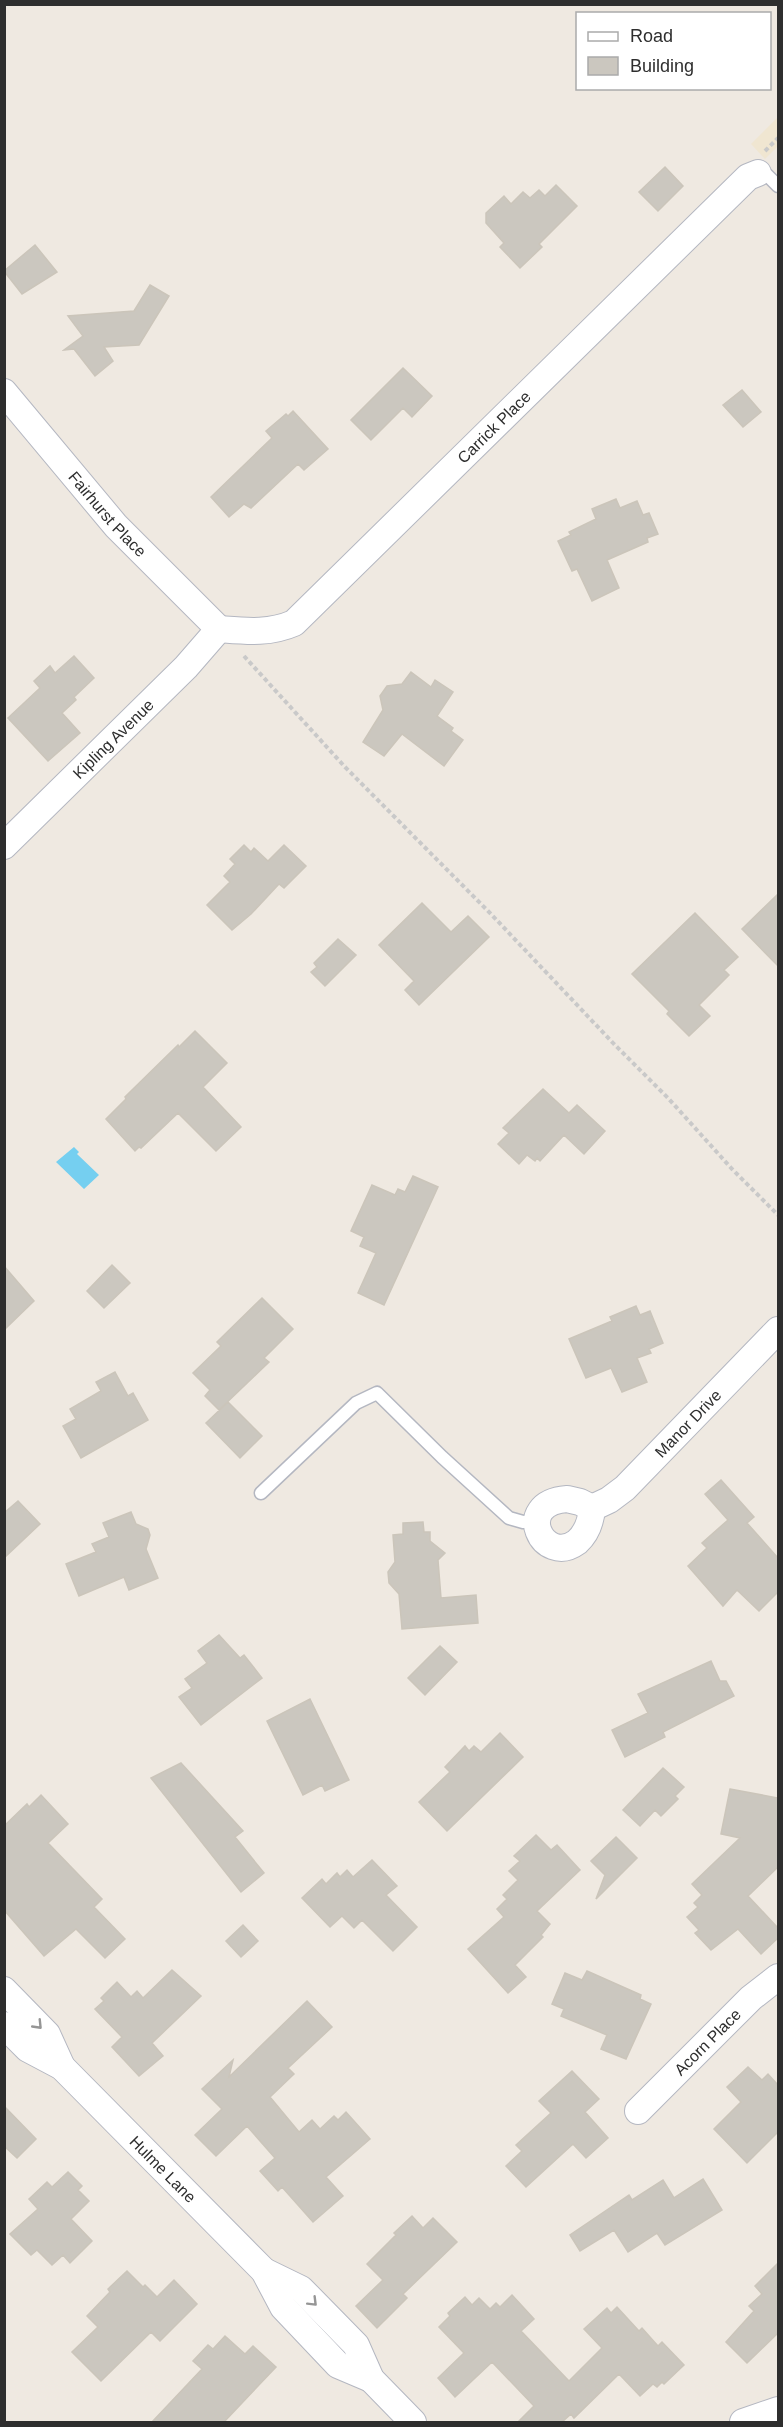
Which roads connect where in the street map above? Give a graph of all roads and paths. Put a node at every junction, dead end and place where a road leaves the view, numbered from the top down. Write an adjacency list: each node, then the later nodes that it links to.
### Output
1 (761, 179): 3 (street, Carrick Place)
2 (4, 392): 3 (street, Fairhurst Place)
3 (219, 629): 4 (street, Kipling Avenue); 5 (path)
4 (4, 846)
5 (778, 1215)
6 (778, 1330): 8 (street, Manor Drive)
7 (261, 1493): 9 (lane)
8 (591, 1508): 9 (street); 9 (street)
9 (536, 1521)
10 (778, 1977): 14 (street, Acorn Place)
11 (4, 1990): 13 (street, Hulme Lane, one-way to 13)
12 (4, 2025): 13 (street, Hulme Lane)
13 (62, 2067): 16 (street, Hulme Lane)
14 (638, 2111)
15 (778, 2410): 17 (street)
16 (413, 2422)
17 (742, 2422)

